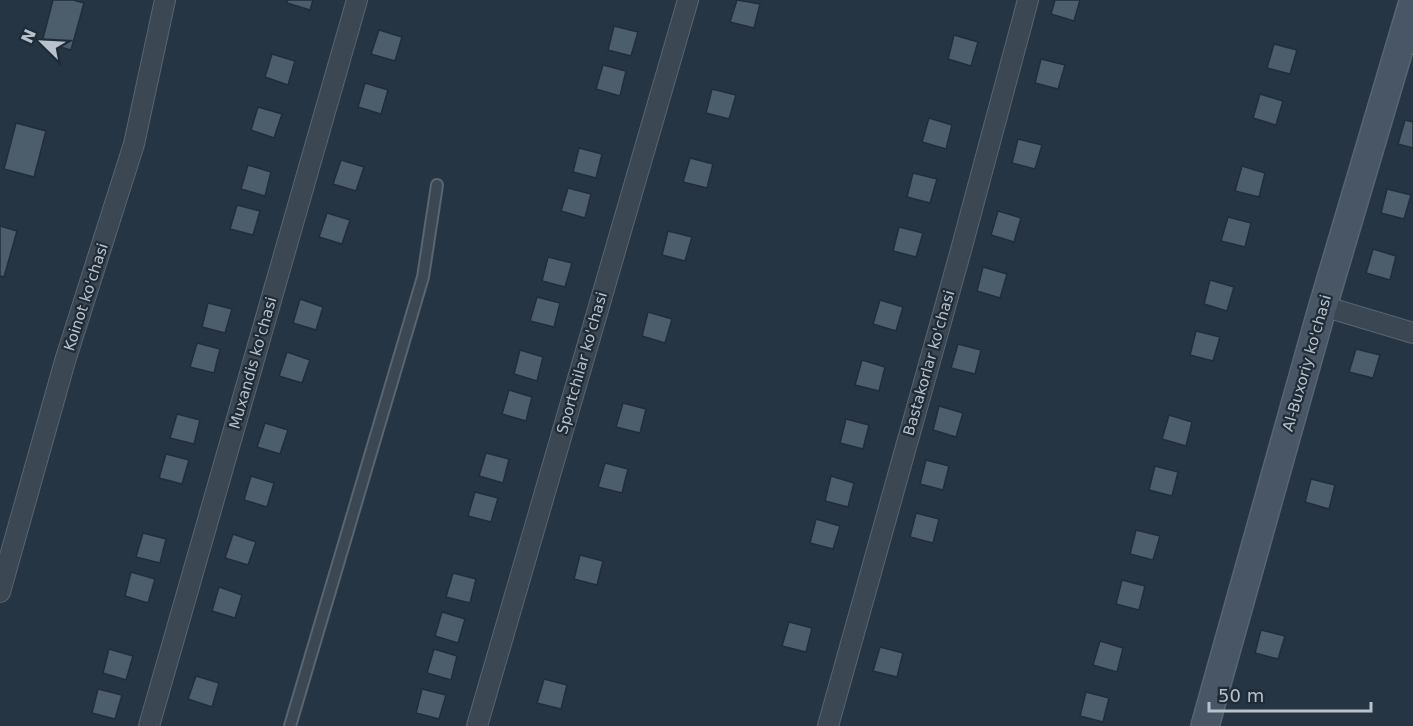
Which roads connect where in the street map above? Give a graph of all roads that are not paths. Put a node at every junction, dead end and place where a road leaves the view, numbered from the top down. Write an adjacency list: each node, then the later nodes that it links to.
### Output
1 (165, 0): 9 (street, Koinot ko'chasi)
2 (357, 0): 10 (street, Muxandis ko'chasi)
3 (688, 0): 12 (street, Sportchilar ko'chasi)
4 (1028, 0): 13 (street, Bastakorlar ko'chasi)
5 (1413, 2): 7 (street, Al-Buxoriy ko'chasi)
6 (437, 185): 11 (lane)
7 (1323, 306): 8 (street); 14 (street, Al-Buxoriy ko'chasi)
8 (1413, 333)
9 (0, 592)
10 (149, 726)
11 (290, 726)
12 (477, 726)
13 (828, 726)
14 (1205, 726)

